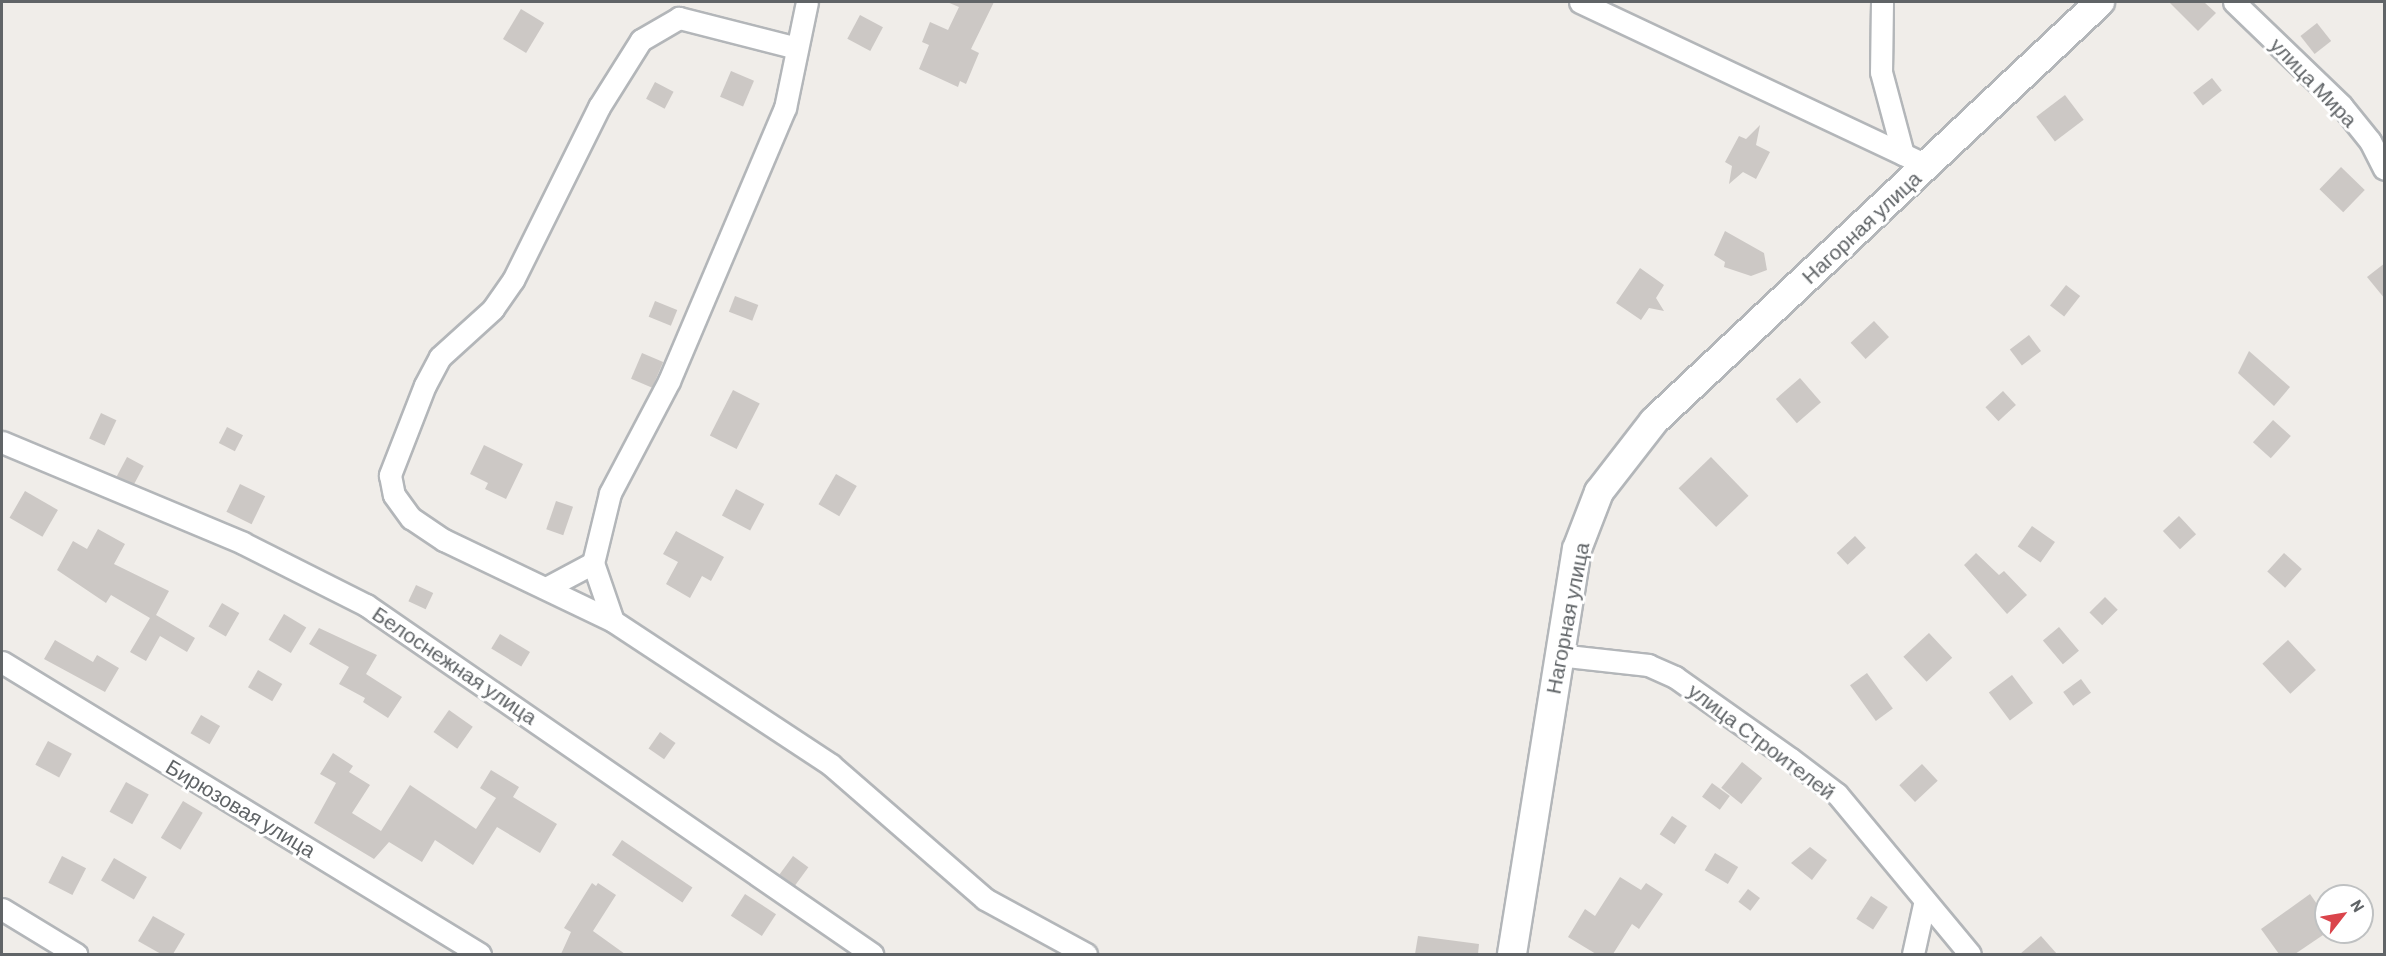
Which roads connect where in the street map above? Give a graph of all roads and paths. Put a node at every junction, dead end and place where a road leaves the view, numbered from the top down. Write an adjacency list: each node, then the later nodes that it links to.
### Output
1 (807, 2): 6 (street)
2 (1580, 2): 7 (street)
3 (1882, 2): 7 (street)
4 (2100, 2): 7 (street, Нагорная улица)
5 (2234, 2): 8 (street, улица Мира)
6 (797, 48): 10 (street); 11 (street)
7 (1915, 160): 13 (street, Нагорная улица)
8 (2385, 169)
9 (5, 448): 19 (street, Белоснежная улица)
10 (593, 563): 11 (street); 12 (street)
11 (546, 588): 12 (street)
12 (613, 621): 20 (street)
13 (1558, 655): 15 (street, улица Строителей); 21 (street, Нагорная улица)
14 (2, 662): 18 (street, Бирюзовая улица)
15 (1925, 900): 22 (street); 23 (street, улица Строителей)
16 (2, 909): 17 (street)
17 (76, 954)
18 (480, 954)
19 (872, 954)
20 (1086, 954)
21 (1512, 954)
22 (1913, 954)
23 (1970, 954)

